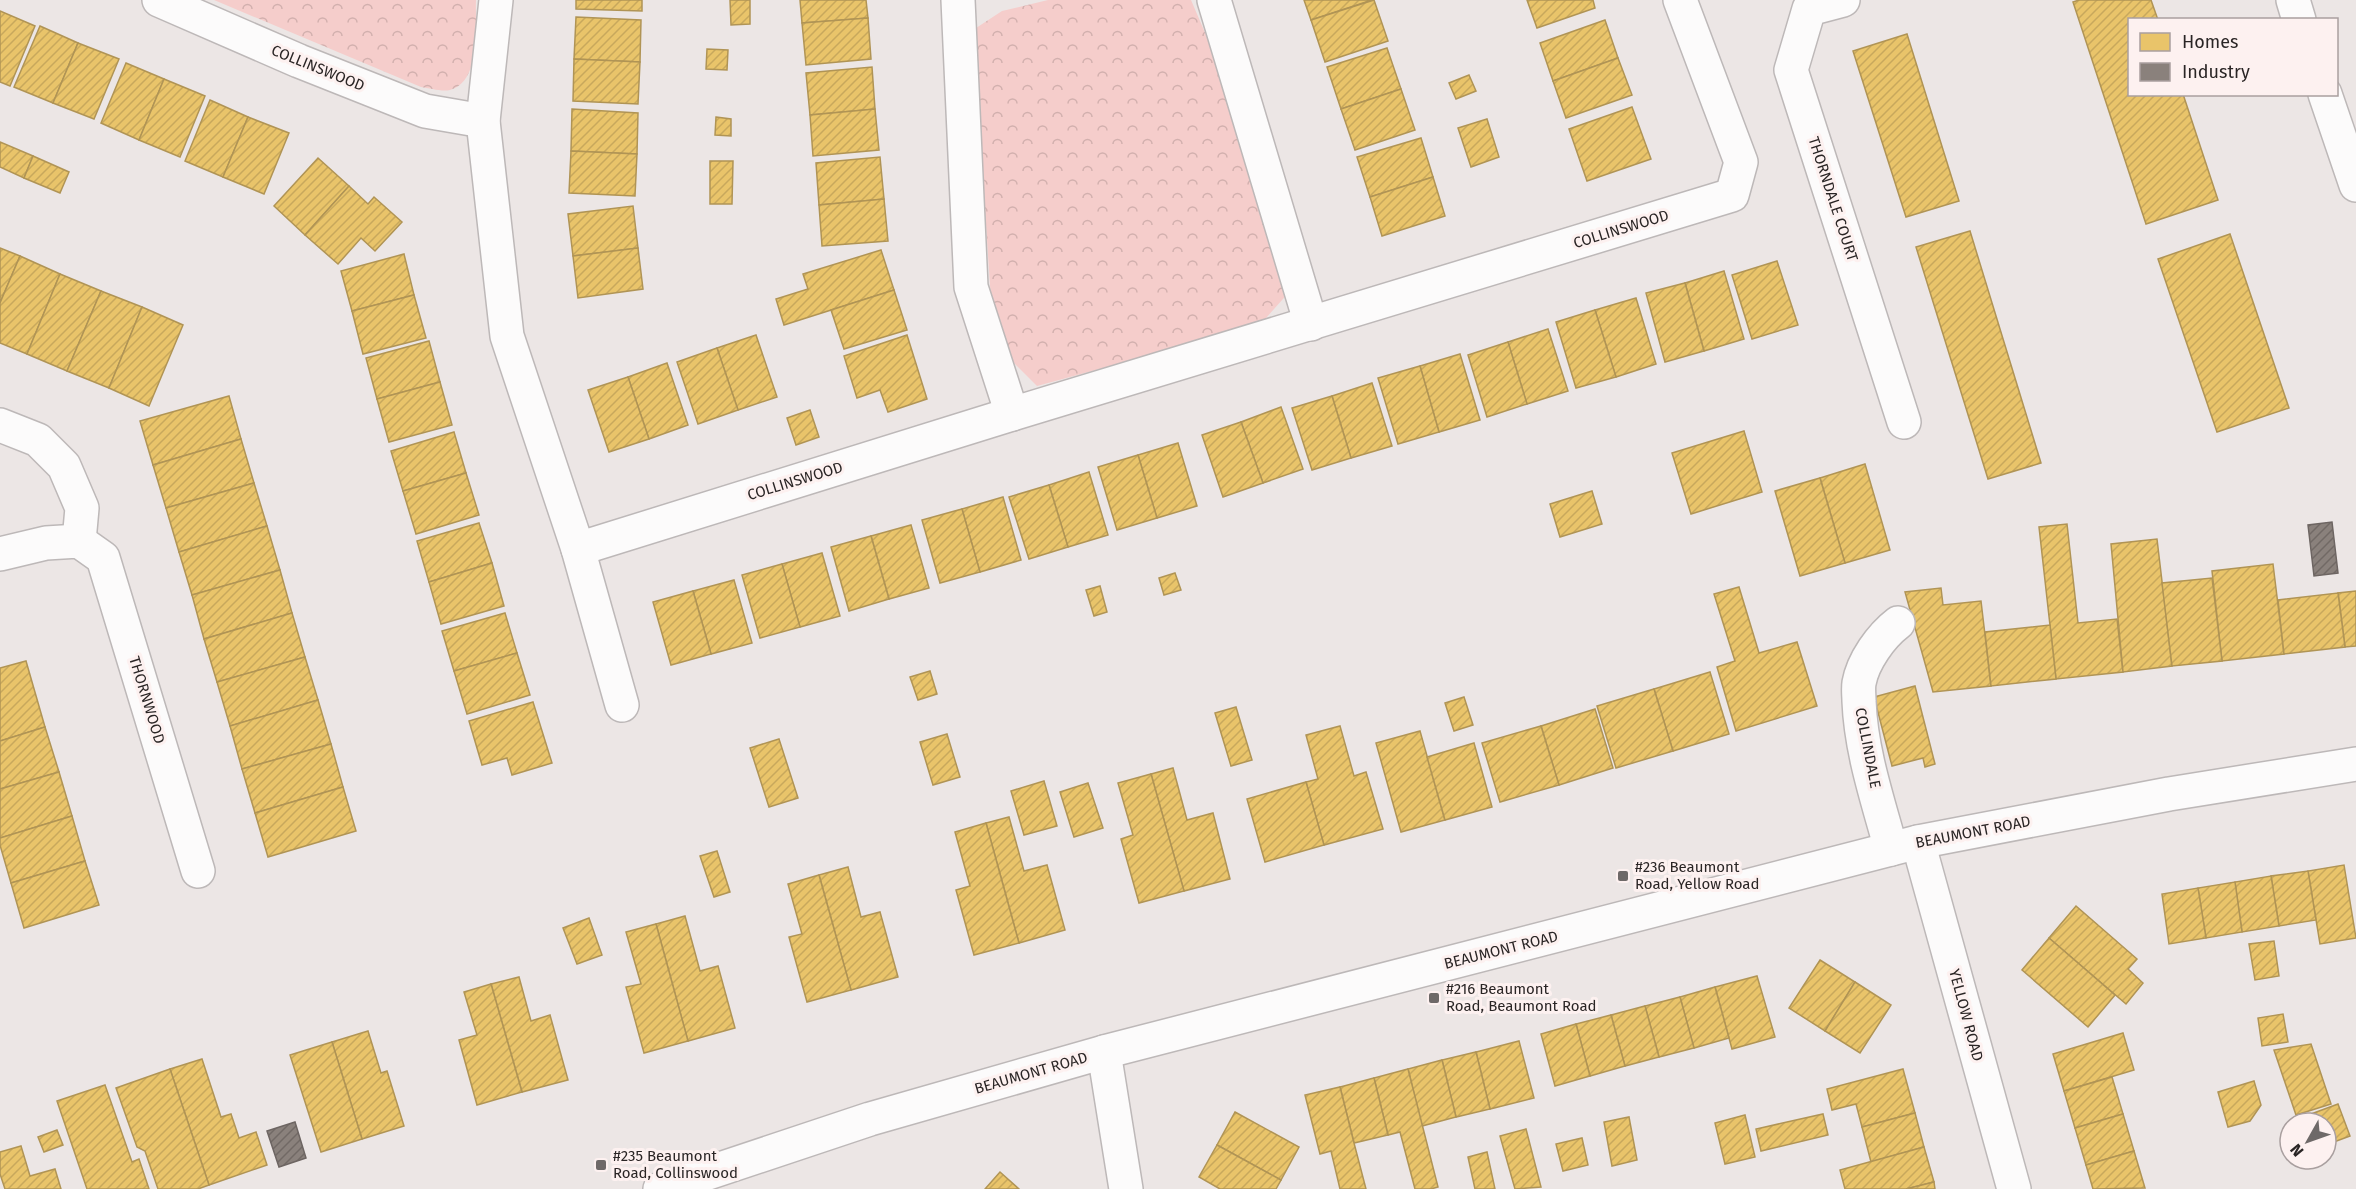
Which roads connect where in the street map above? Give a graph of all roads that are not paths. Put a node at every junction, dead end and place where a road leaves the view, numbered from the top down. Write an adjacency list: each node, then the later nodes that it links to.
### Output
1 (159, 0): 10 (street, COLLINSWOOD)
2 (496, 0): 10 (street)
3 (958, 0): 13 (street)
4 (1214, 0): 12 (street)
5 (1680, 0): 12 (street, COLLINSWOOD)
6 (1843, 0): 14 (street, THORNDALE COURT)
7 (2293, 0): 8 (street)
8 (2298, 18)
9 (2326, 96): 11 (street)
10 (483, 121): 17 (street)
11 (2356, 185)
12 (1311, 324): 13 (street, COLLINSWOOD)
13 (1012, 414): 17 (street, COLLINSWOOD)
14 (1904, 422)
15 (0, 424): 16 (street)
16 (79, 540): 18 (street); 23 (street, THORNWOOD)
17 (578, 549): 20 (street)
18 (0, 554)
19 (1898, 623): 22 (street, COLLINDALE)
20 (622, 705)
21 (2356, 764): 22 (street, BEAUMONT ROAD)
22 (1905, 846): 24 (street, BEAUMONT ROAD); 27 (street, YELLOW ROAD)
23 (198, 871)
24 (1104, 1052): 25 (street, BEAUMONT ROAD); 26 (street)
25 (660, 1189)
26 (1126, 1189)
27 (2014, 1189)

